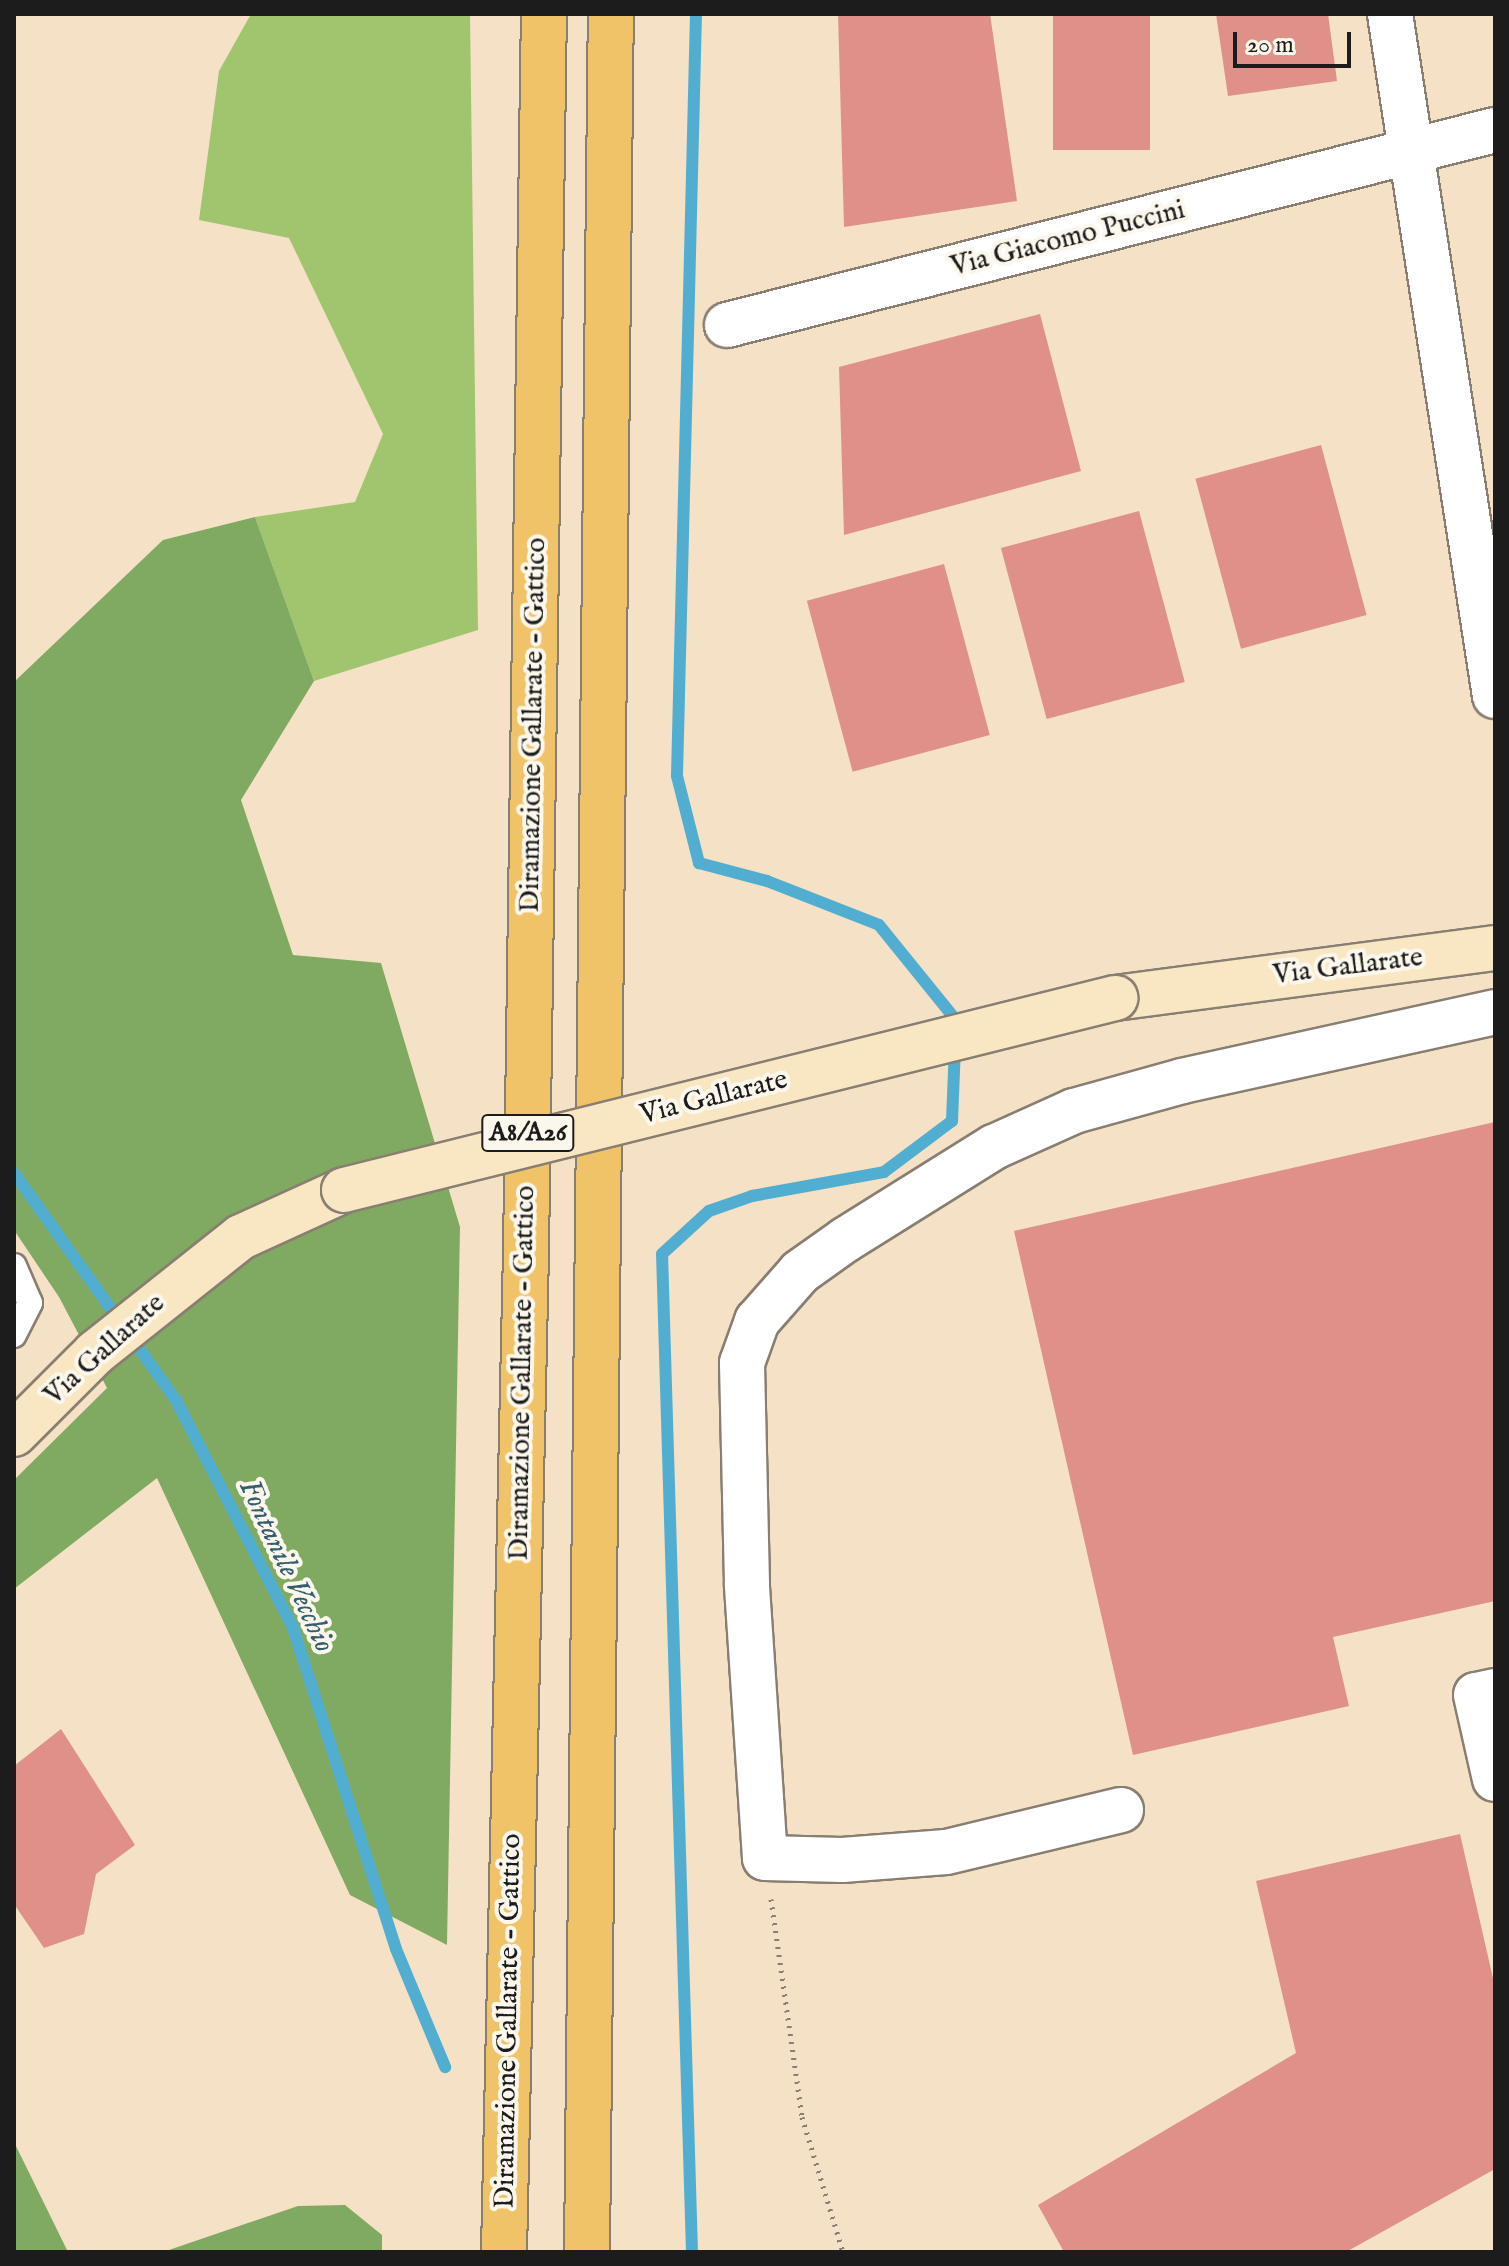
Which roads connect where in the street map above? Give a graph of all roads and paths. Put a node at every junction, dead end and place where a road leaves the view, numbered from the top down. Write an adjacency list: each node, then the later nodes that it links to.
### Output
1 (544, 14): 17 (highway, Diramazione Gallarate - Gattico / A8/A26)
2 (611, 14): 18 (highway, A8/A26)
3 (1390, 14): 5 (street)
4 (1495, 130): 5 (street, Via Giacomo Puccini)
5 (1409, 152): 6 (street, Via Giacomo Puccini); 7 (street)
6 (727, 325)
7 (1495, 696)
8 (1495, 948): 12 (main road, Via Gallarate, bridge)
9 (1495, 1012): 16 (street)
10 (14, 1266): 11 (lane)
11 (14, 1335)
12 (14, 1434)
13 (1495, 1691): 14 (street)
14 (1495, 1779)
15 (1121, 1810): 16 (street)
16 (765, 1858): 19 (path)
17 (504, 2252)
18 (587, 2252)
19 (843, 2252)

